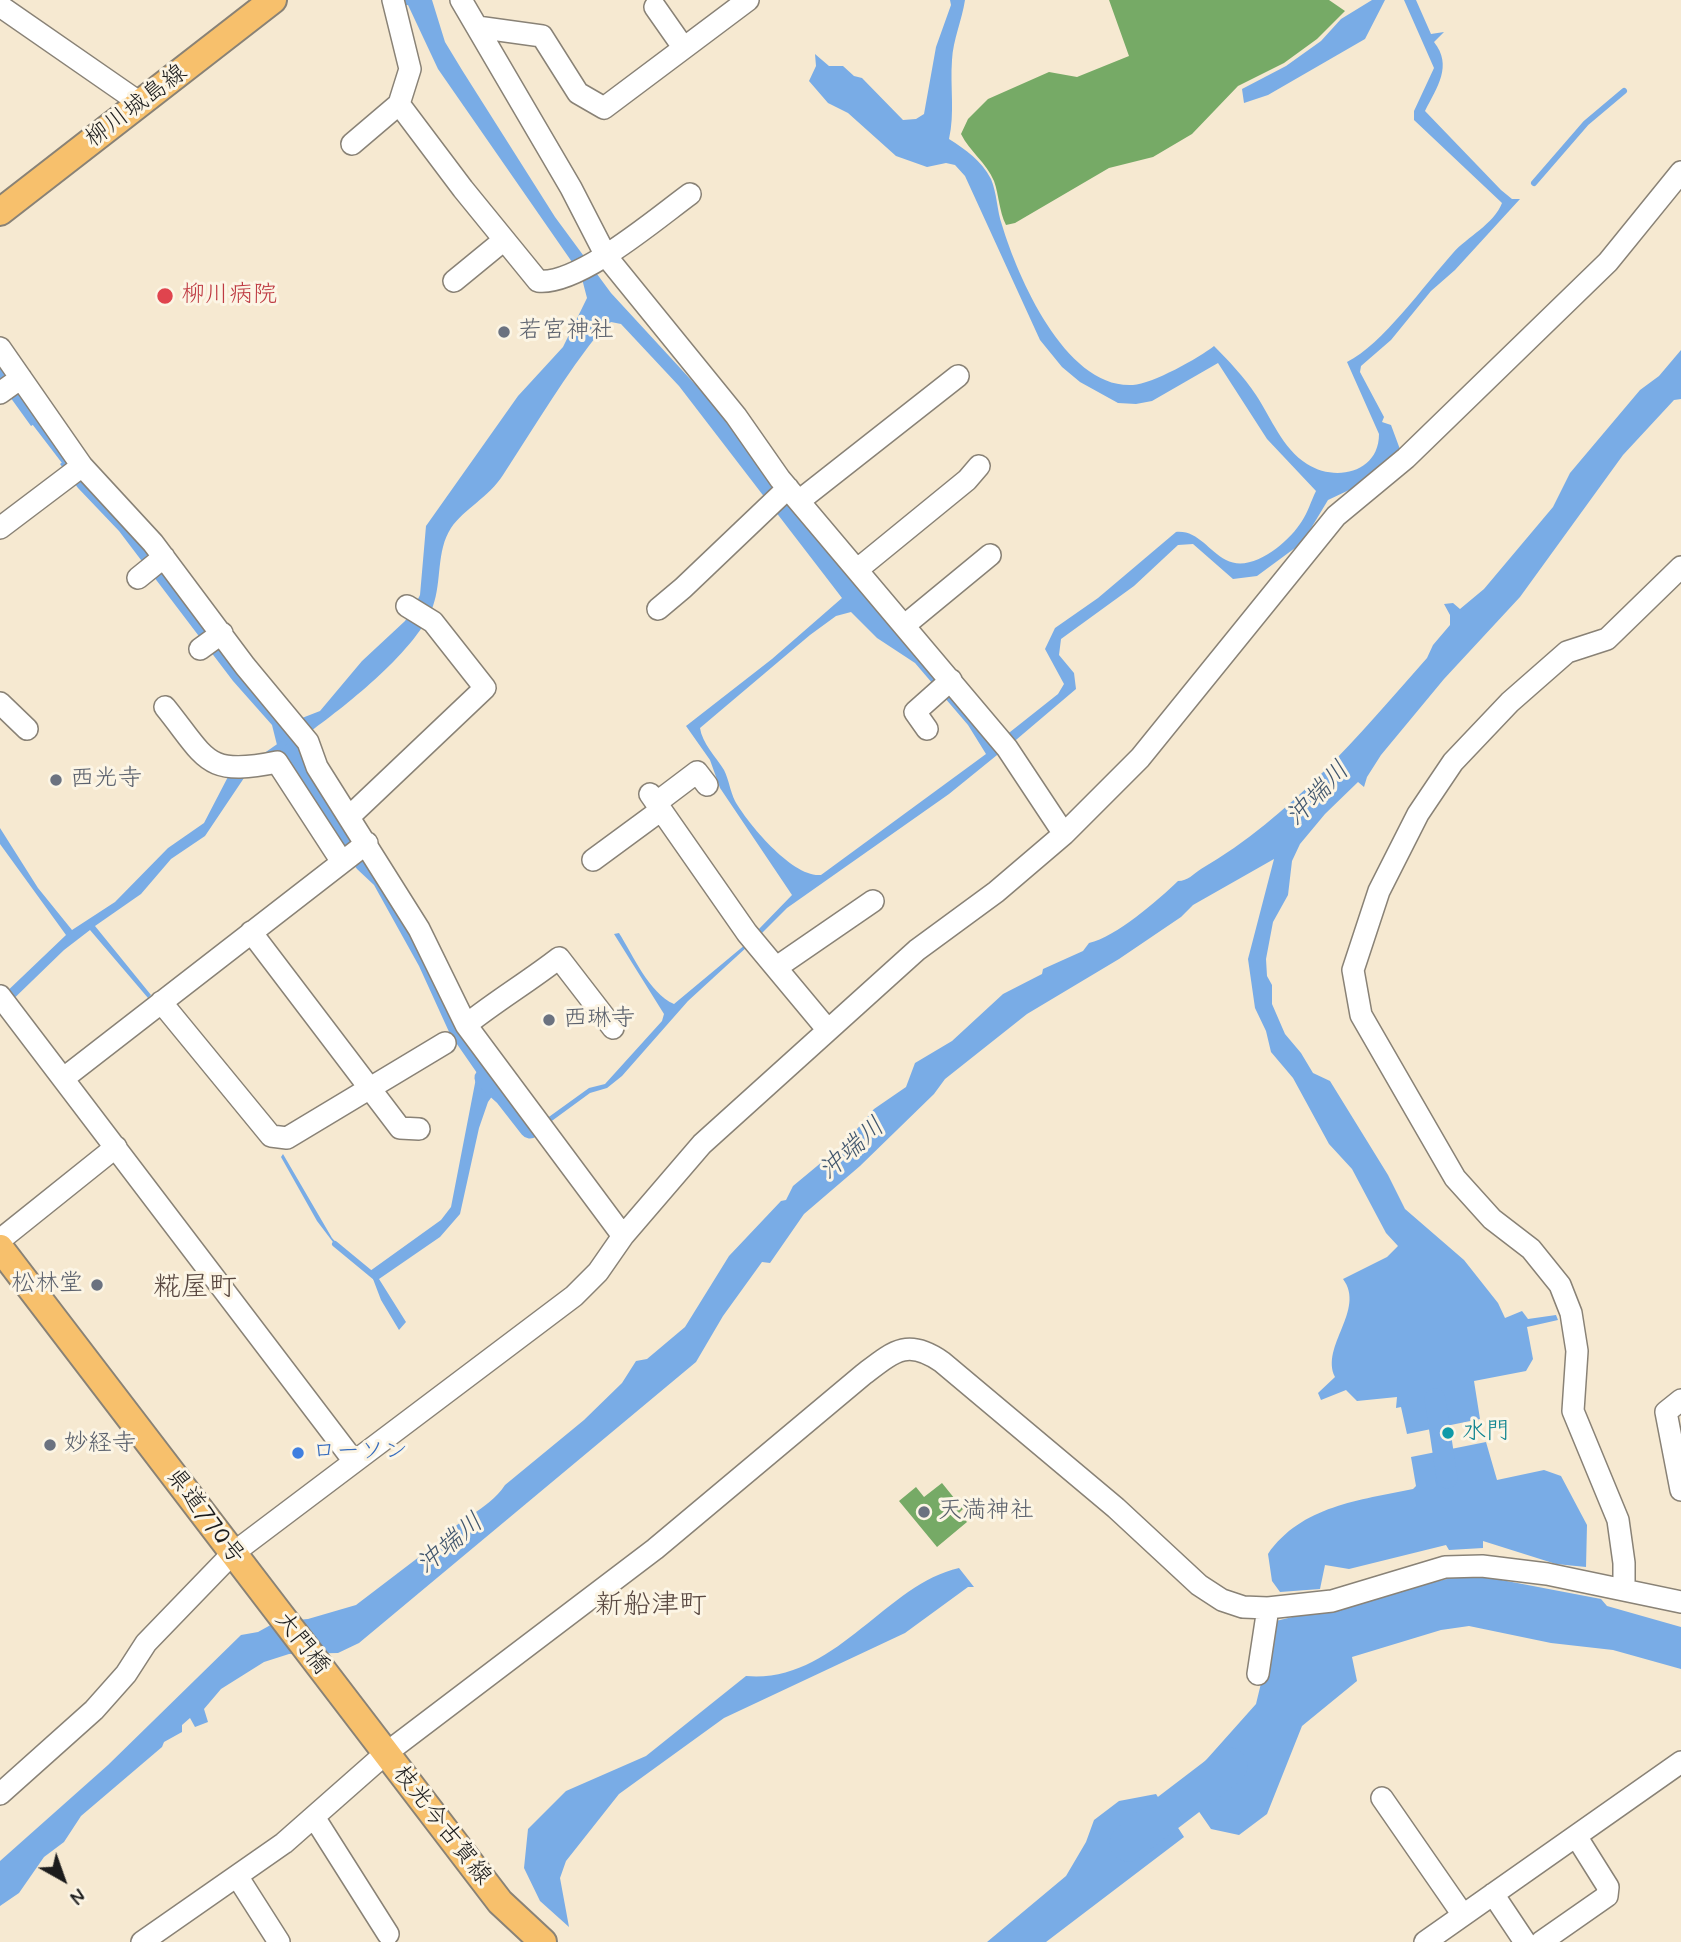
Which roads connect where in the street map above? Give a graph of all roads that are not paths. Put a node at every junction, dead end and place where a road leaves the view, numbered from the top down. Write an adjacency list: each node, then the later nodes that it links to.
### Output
1 (273, 0): 9 (main road, 柳川城島線)
2 (393, 0): 10 (street)
3 (461, 0): 7 (street)
4 (748, 0): 8 (street)
5 (0, 6): 9 (street)
6 (655, 7): 8 (street)
7 (477, 27): 8 (street); 16 (street)
8 (683, 47)
9 (140, 103): 14 (main road, 柳川城島線)
10 (400, 104): 11 (street); 15 (street)
11 (352, 144)
12 (1681, 172): 41 (street)
13 (690, 194): 16 (street)
14 (0, 212)
15 (504, 240): 16 (street); 17 (street)
16 (601, 258): 23 (street)
17 (454, 281)
18 (0, 348): 20 (street)
19 (958, 376): 23 (street)
20 (12, 384): 22 (street)
21 (979, 466): 28 (street)
22 (75, 471): 24 (street); 26 (street)
23 (785, 498): 28 (street); 31 (street)
24 (0, 528)
25 (990, 555): 32 (street)
26 (161, 559): 29 (street); 40 (street)
27 (1681, 567): 66 (street)
28 (858, 569): 32 (street)
29 (138, 578)
30 (407, 606): 40 (street)
31 (657, 609)
32 (905, 625): 33 (street)
33 (945, 685): 37 (street); 41 (street)
34 (0, 703): 36 (street)
35 (164, 707): 44 (street)
36 (27, 729)
37 (927, 729)
38 (706, 785): 39 (street)
39 (659, 807): 43 (street); 47 (street)
40 (350, 816): 42 (street)
41 (1064, 834): 52 (street)
42 (365, 845): 44 (street); 50 (street)
43 (593, 860)
44 (342, 862): 46 (street)
45 (873, 901): 47 (street)
46 (251, 932): 49 (street); 55 (street)
47 (778, 967): 52 (street)
48 (4, 1001): 54 (street)
49 (161, 1002): 54 (street); 55 (street)
50 (466, 1025): 51 (street); 58 (street)
51 (613, 1028)
52 (827, 1029): 58 (street)
53 (445, 1043): 55 (street)
54 (64, 1078): 57 (street)
55 (372, 1090): 56 (street)
56 (419, 1129)
57 (116, 1147): 59 (street); 62 (street)
58 (623, 1236): 62 (street)
59 (0, 1240)
60 (0, 1248): 64 (main road, 県道770号)
61 (1681, 1401): 63 (street)
62 (353, 1460): 64 (street)
63 (1681, 1490)
64 (232, 1554): 65 (main road, 県道770号); 73 (street)
65 (256, 1585): 70 (main road, 大門橋)
66 (1624, 1590): 67 (street); 68 (street)
67 (1681, 1602)
68 (1268, 1608): 69 (street); 71 (street)
69 (1258, 1674)
70 (346, 1702): 71 (main road, 枝光今古賀線)
71 (385, 1754): 75 (street); 83 (main road, 枝光今古賀線)
72 (1681, 1762): 76 (street)
73 (0, 1794)
74 (1382, 1798): 79 (street)
75 (314, 1817): 77 (street); 80 (street)
76 (1576, 1836): 78 (street); 86 (street)
77 (237, 1876): 81 (street); 82 (street)
78 (1493, 1894): 79 (street); 85 (street)
79 (1463, 1915): 84 (street)
80 (388, 1934)
81 (150, 1940)
82 (279, 1942)
83 (543, 1942)
84 (1425, 1942)
85 (1525, 1942)
86 (1541, 1942)

